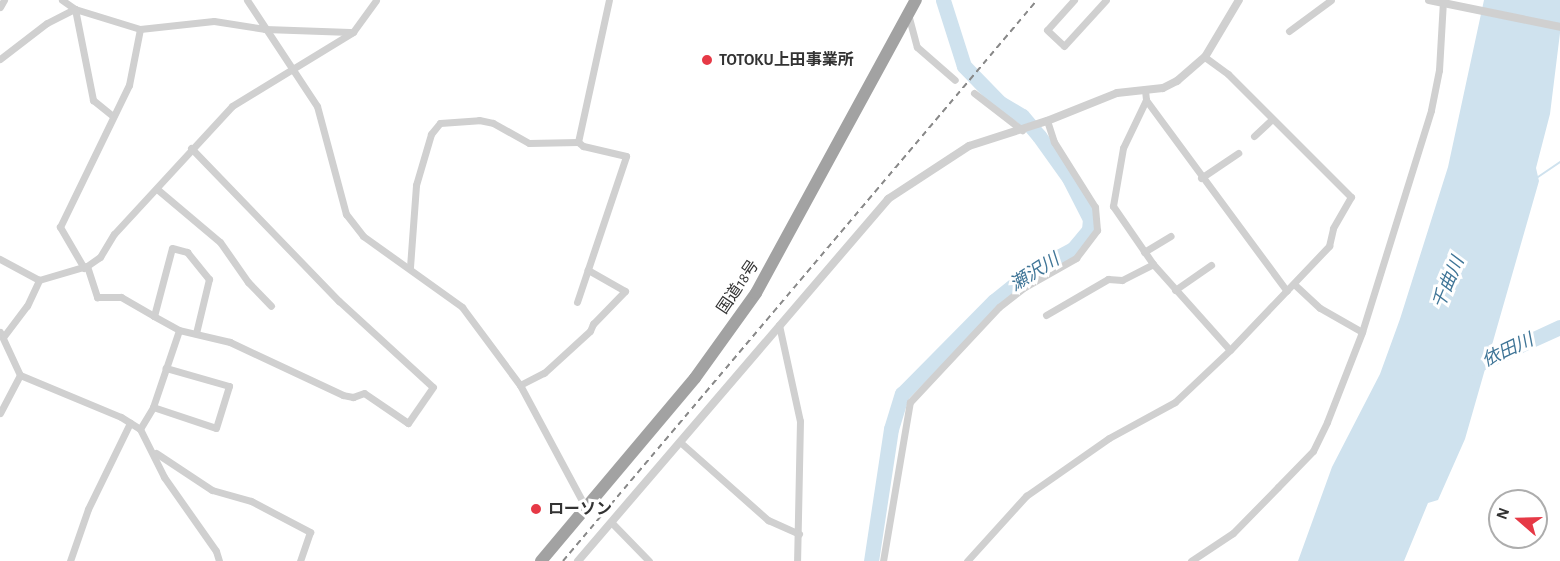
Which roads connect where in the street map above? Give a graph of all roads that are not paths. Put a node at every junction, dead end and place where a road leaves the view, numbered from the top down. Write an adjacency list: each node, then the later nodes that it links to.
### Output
1 (4, 0): 13 (street)
2 (62, 0): 14 (street)
3 (247, 0): 18 (street)
4 (376, 0): 20 (street)
5 (609, 0): 33 (street)
6 (916, 0): 15 (highway, 国道18号)
7 (1074, 0): 8 (street)
8 (1106, 0)
9 (1239, 0): 21 (street)
10 (1331, 0): 19 (street)
11 (1429, 0): 12 (street)
12 (1442, 1): 16 (street); 56 (street)
13 (0, 7)
14 (75, 9): 17 (street); 22 (street); 28 (street)
15 (908, 14): 24 (street); 69 (highway, 国道18号)
16 (1560, 27)
17 (140, 29): 18 (street); 28 (street)
18 (265, 29): 20 (street); 23 (street)
19 (1289, 31)
20 (353, 32): 23 (street)
21 (1205, 57): 25 (street); 29 (street)
22 (0, 59)
23 (291, 69): 34 (street); 44 (street)
24 (955, 80)
25 (1145, 90): 27 (street); 30 (street)
26 (974, 93): 31 (street)
27 (1146, 100): 36 (street); 39 (street)
28 (113, 116): 43 (street)
29 (1271, 120): 32 (street); 47 (street)
30 (1044, 122): 31 (street); 79 (street)
31 (1025, 129): 54 (street)
32 (1254, 136)
33 (578, 142): 44 (street); 45 (street)
34 (191, 148): 37 (street); 57 (street)
35 (1238, 153): 36 (street)
36 (1201, 178): 49 (street)
37 (157, 189): 43 (street); 51 (street)
38 (1171, 236): 39 (street)
39 (1144, 252): 41 (street)
40 (0, 260): 46 (street)
41 (1153, 264): 48 (street); 52 (street)
42 (1211, 265): 48 (street)
43 (86, 267): 46 (street); 53 (street)
44 (410, 267): 62 (street)
45 (588, 270): 50 (street); 62 (street)
46 (39, 280): 58 (street)
47 (1294, 284): 49 (street); 56 (street)
48 (1175, 290): 59 (street)
49 (1287, 291): 59 (street)
50 (577, 302)
51 (271, 306)
52 (1046, 315)
53 (154, 316): 55 (street); 57 (street)
54 (779, 325): 67 (street); 71 (street)
55 (179, 330): 57 (street); 60 (street)
56 (1362, 332): 81 (street)
57 (196, 333)
58 (2, 334): 61 (street)
59 (1230, 351): 80 (street)
60 (166, 368): 63 (street); 63 (street)
61 (21, 375): 64 (street); 65 (street)
62 (520, 385): 69 (street)
63 (153, 407): 66 (street)
64 (0, 413)
65 (130, 423): 66 (street); 72 (street)
66 (140, 429): 68 (street)
67 (680, 442): 70 (street); 71 (street)
68 (156, 453): 73 (street); 74 (street)
69 (585, 506): 75 (highway, 国道18号)
70 (612, 523): 76 (street); 77 (street)
71 (799, 534): 78 (street)
72 (70, 561)
73 (219, 561)
74 (300, 561)
75 (541, 561)
76 (578, 561)
77 (649, 561)
78 (797, 561)
79 (883, 561)
80 (967, 561)
81 (1191, 561)

